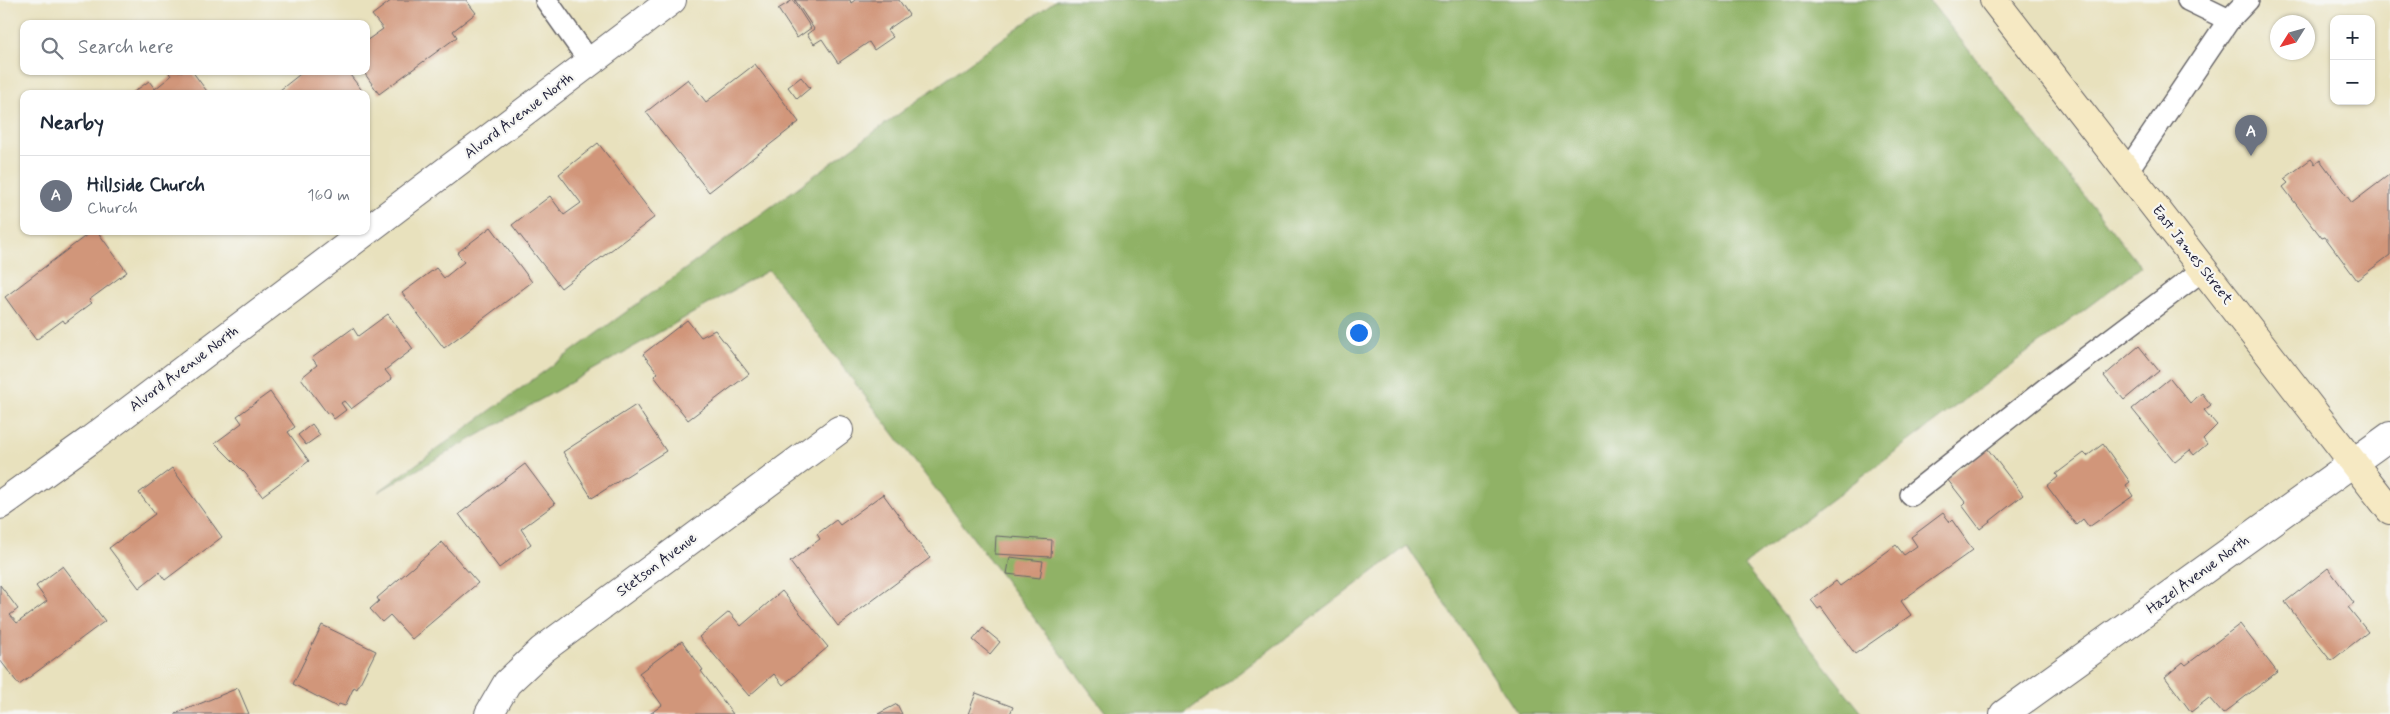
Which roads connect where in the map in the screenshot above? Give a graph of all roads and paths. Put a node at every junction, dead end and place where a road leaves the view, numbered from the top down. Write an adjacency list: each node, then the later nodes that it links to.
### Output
1 (546, 0): 7 (lane)
2 (672, 0): 7 (street, Alvord Avenue North)
3 (1994, 0): 8 (main road, East James Street)
4 (2188, 0): 6 (lane)
5 (2248, 0): 6 (lane)
6 (2229, 20): 8 (lane)
7 (590, 62): 9 (street, Alvord Avenue North)
8 (2128, 171): 11 (main road, East James Street)
9 (370, 228)
10 (361, 235): 16 (street, Alvord Avenue North)
11 (2204, 270): 14 (main road, East James Street); 15 (lane)
12 (839, 430): 18 (street, Stetson Avenue)
13 (2390, 436): 14 (street, Hazel Avenue North)
14 (2354, 463): 17 (main road, East James Street); 19 (street, Hazel Avenue North)
15 (1911, 495)
16 (0, 505)
17 (2390, 510)
18 (490, 714)
19 (2004, 714)

